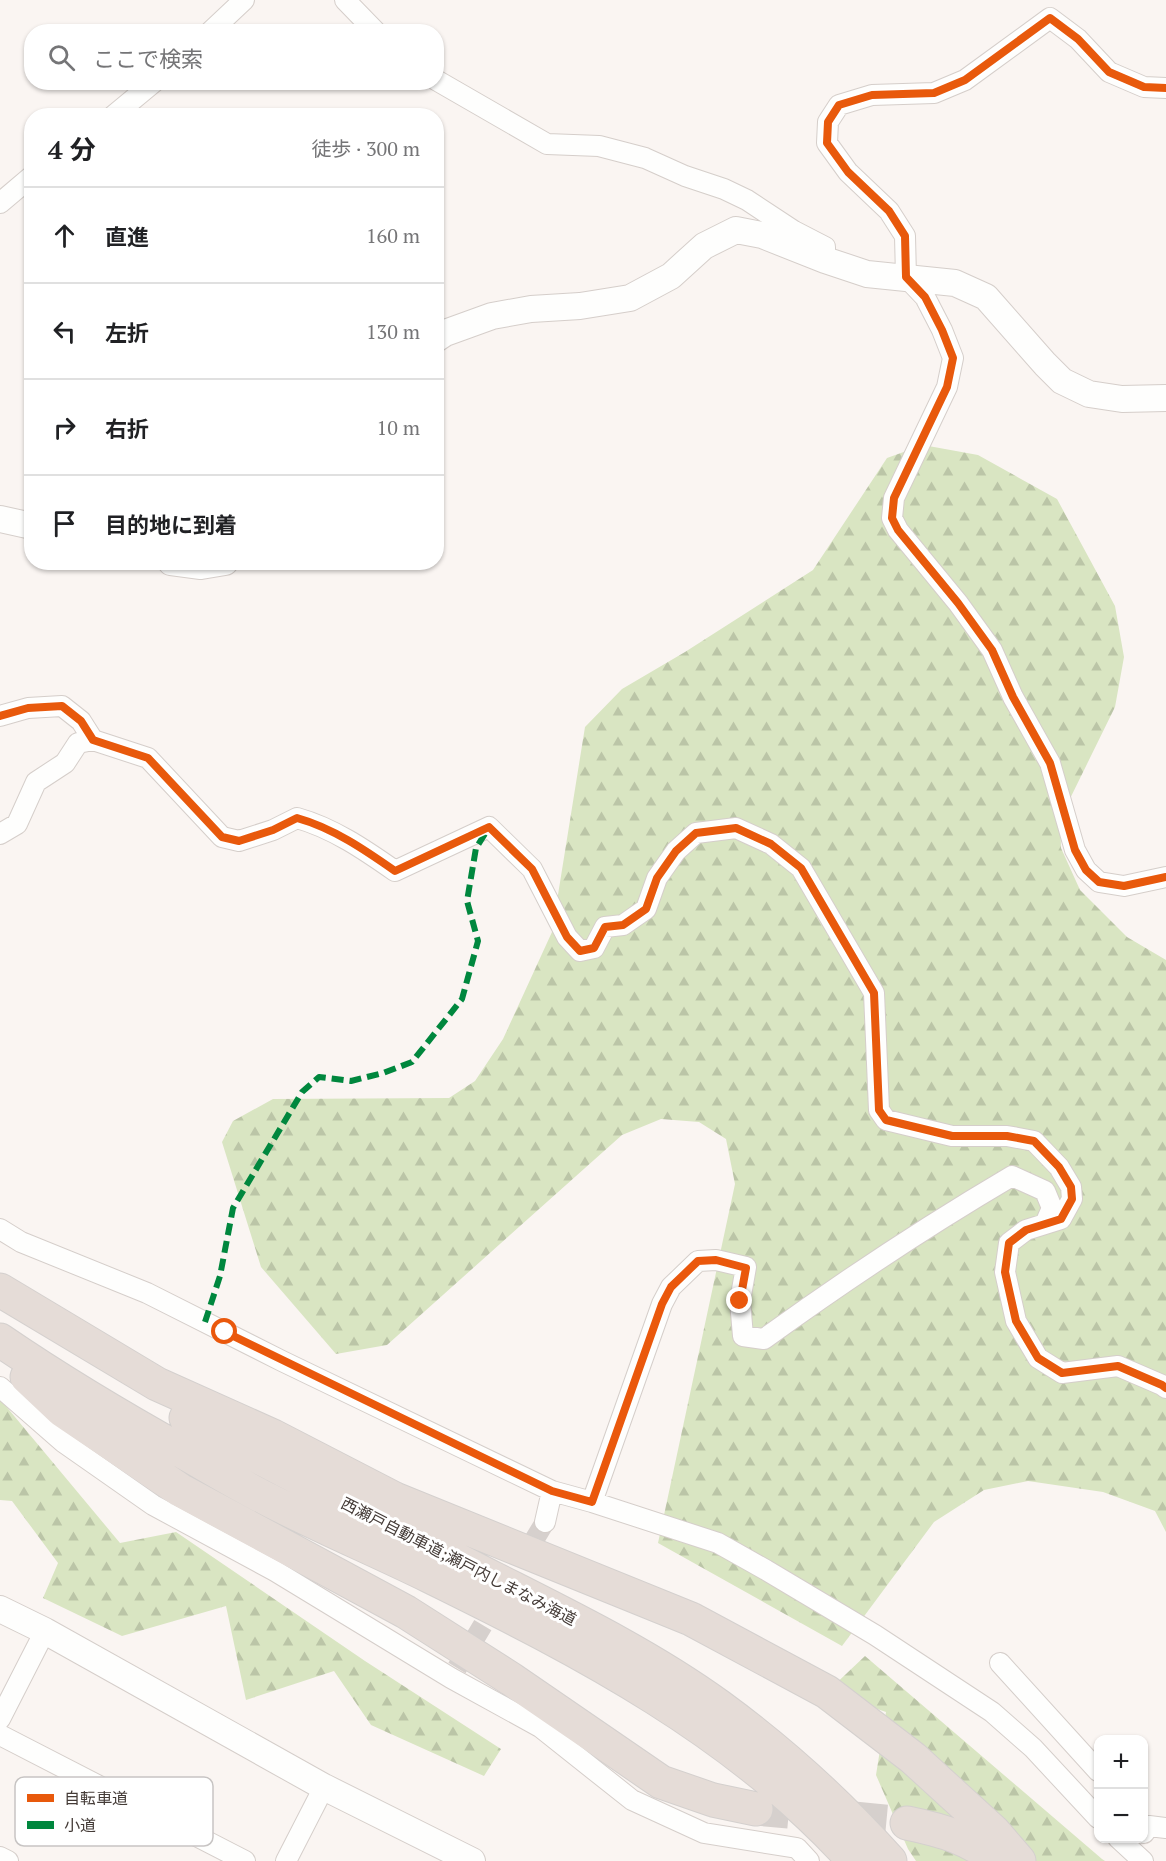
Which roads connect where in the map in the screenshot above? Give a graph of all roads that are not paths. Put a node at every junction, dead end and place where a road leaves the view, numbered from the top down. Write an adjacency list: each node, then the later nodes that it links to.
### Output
1 (244, 0): 3 (street)
2 (345, 0): 4 (street)
3 (218, 24)
4 (368, 24)
5 (444, 85): 11 (street)
6 (1166, 88): 12 (street)
7 (144, 90): 8 (street)
8 (123, 108)
9 (24, 183): 10 (street)
10 (0, 203)
11 (825, 261): 12 (street); 13 (street)
12 (906, 277): 14 (street); 20 (street)
13 (444, 334)
14 (1166, 398)
15 (0, 519): 16 (street)
16 (24, 524)
17 (0, 716): 18 (street)
18 (93, 740): 19 (street); 21 (street)
19 (0, 834)
20 (1166, 877)
21 (1045, 1224): 28 (street); 30 (street)
22 (0, 1229): 29 (street)
23 (0, 1290): 53 (highway)
24 (0, 1300): 51 (highway, 西瀬戸自動車道;瀬戸内しまなみ海道)
25 (0, 1340): 50 (highway, 西瀬戸自動車道;瀬戸内しまなみ海道)
26 (0, 1352): 40 (highway)
27 (0, 1387): 49 (street)
28 (1166, 1388)
29 (552, 1491): 30 (street); 31 (street)
30 (592, 1502): 41 (street)
31 (545, 1522)
32 (0, 1609): 33 (street)
33 (45, 1631): 35 (street); 39 (street)
34 (1000, 1663): 37 (street)
35 (0, 1719)
36 (0, 1735): 38 (street)
37 (1094, 1767)
38 (82, 1777)
39 (324, 1787): 47 (street); 48 (street)
40 (756, 1809)
41 (1094, 1814)
42 (907, 1823): 52 (highway)
43 (213, 1844): 46 (street)
44 (0, 1857): 45 (street)
45 (8, 1861)
46 (246, 1861)
47 (286, 1861)
48 (472, 1861)
49 (809, 1861)
50 (854, 1861)
51 (890, 1861)
52 (999, 1861)
53 (1019, 1861)

